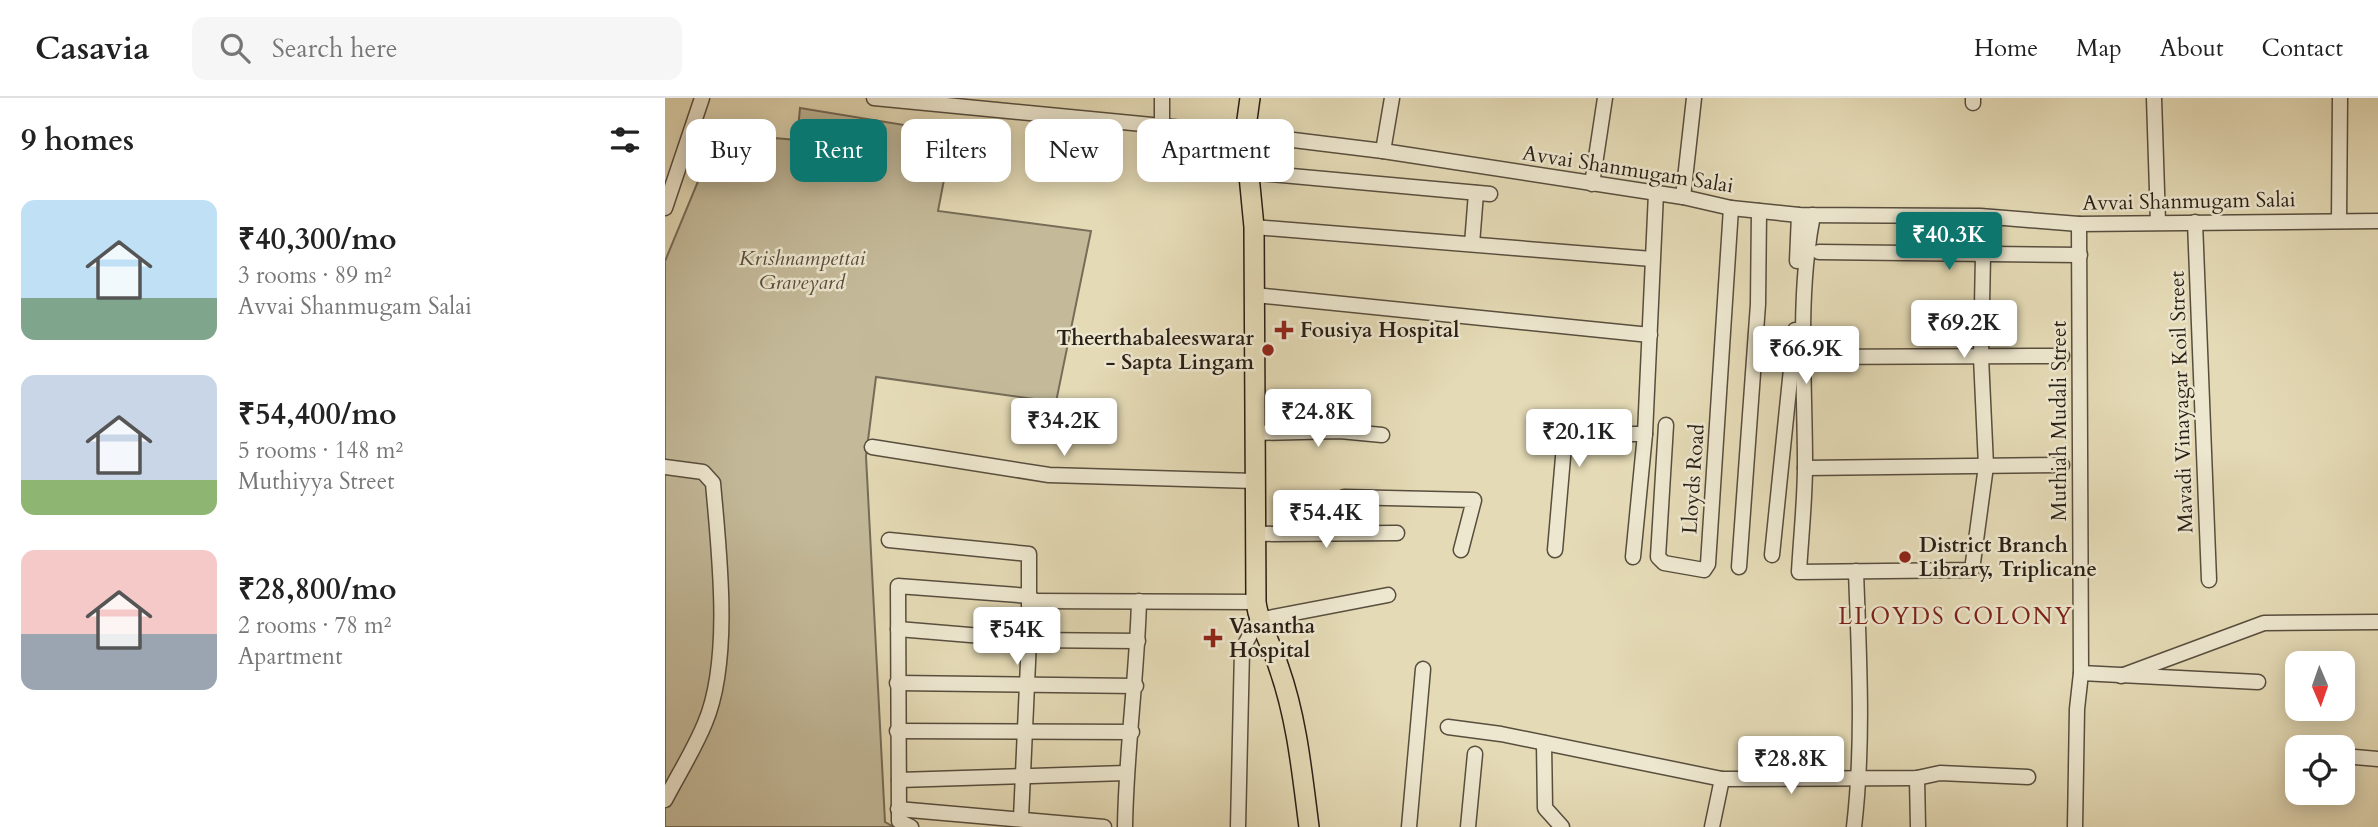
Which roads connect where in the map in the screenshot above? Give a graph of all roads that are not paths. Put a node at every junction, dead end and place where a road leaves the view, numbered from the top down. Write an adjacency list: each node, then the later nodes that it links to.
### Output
1 (702, 98): 21 (street)
2 (874, 98): 10 (street, Avvai Shanmugam Salai)
3 (1162, 98): 11 (street)
4 (1250, 98): 12 (main road)
5 (1392, 98): 15 (street)
6 (1605, 98): 18 (street)
7 (1694, 98): 20 (street)
8 (2154, 98): 26 (street)
9 (2340, 98): 25 (street)
10 (913, 100): 13 (street, Avvai Shanmugam Salai)
11 (1161, 119)
12 (1247, 119)
13 (1137, 123)
14 (1294, 140): 15 (street, Avvai Shanmugam Salai)
15 (1383, 151): 18 (street, Avvai Shanmugam Salai)
16 (1294, 176): 31 (street)
17 (1248, 182): 30 (main road)
18 (1592, 184): 19 (street, Avvai Shanmugam Salai)
19 (1656, 193): 20 (street, Avvai Shanmugam Salai); 35 (street)
20 (1683, 197): 22 (street, Avvai Shanmugam Salai)
21 (665, 208)
22 (1731, 208): 23 (street, Avvai Shanmugam Salai); 41 (street, Lloyds Road)
23 (1759, 211): 24 (street, Avvai Shanmugam Salai); 59 (street)
24 (1806, 215): 29 (street, Avvai Shanmugam Salai); 40 (street); 57 (street)
25 (2339, 221): 27 (street, Avvai Shanmugam Salai); 28 (street, Avvai Shanmugam Salai)
26 (2158, 222): 27 (street, Avvai Shanmugam Salai); 29 (street, Avvai Shanmugam Salai)
27 (2195, 222): 61 (street, Mavadi Vinayagar Koil Street)
28 (2378, 222)
29 (2079, 224): 34 (street, Muthiah Mudali Street)
30 (1254, 227): 31 (street); 36 (main road)
31 (1472, 244): 35 (street)
32 (1819, 252): 33 (street)
33 (1983, 255): 34 (street); 38 (street)
34 (2080, 255): 71 (street, Muthiah Mudali Street)
35 (1652, 259): 37 (street)
36 (1255, 295): 37 (street); 42 (main road)
37 (1650, 335): 43 (street)
38 (1982, 356): 39 (street); 40 (street); 47 (street)
39 (2062, 356)
40 (1802, 357): 49 (street)
41 (1666, 425)
42 (1255, 433): 44 (street); 50 (main road)
43 (1645, 434): 56 (street); 58 (street)
44 (1382, 435)
45 (872, 447): 50 (street)
46 (2062, 465): 47 (street)
47 (1986, 466): 49 (street); 60 (street)
48 (665, 467): 92 (street)
49 (1805, 468): 60 (street)
50 (1254, 481): 53 (main road)
51 (1339, 533): 52 (street); 53 (street); 55 (street)
52 (1397, 533)
53 (1254, 534): 65 (main road)
54 (889, 540): 63 (street)
55 (1461, 550)
56 (1555, 550)
57 (1772, 555)
58 (1633, 557)
59 (1739, 568)
60 (1856, 571): 88 (street)
61 (2209, 580)
62 (1388, 595): 65 (street)
63 (1030, 598): 64 (street); 67 (street); 68 (street)
64 (1139, 600): 65 (street); 69 (street)
65 (1257, 611): 97 (street); 98 (main road)
66 (2378, 622): 72 (street)
67 (898, 629): 68 (street); 73 (street)
68 (1029, 640): 69 (street); 75 (street)
69 (1138, 641): 76 (street)
70 (1423, 669): 99 (street)
71 (2081, 673): 72 (street); 105 (street, Muthiah Mudali Street)
72 (2121, 676): 74 (street)
73 (897, 682): 75 (street); 79 (street)
74 (2258, 682)
75 (1025, 685): 76 (street); 78 (street)
76 (1136, 686): 80 (street)
77 (1448, 727): 81 (street)
78 (1023, 730): 79 (street); 80 (street); 86 (street)
79 (897, 731): 91 (street)
80 (1132, 732): 85 (street)
81 (1544, 743): 90 (street); 101 (street)
82 (1475, 754): 100 (street)
83 (2355, 757): 84 (street)
84 (2378, 758)
85 (1126, 774): 86 (street); 96 (street)
86 (1023, 776): 91 (street); 93 (street)
87 (2028, 777): 89 (street)
88 (1860, 778): 89 (street); 90 (street); 103 (street)
89 (1917, 778): 104 (street)
90 (1722, 779): 102 (street)
91 (899, 780): 94 (street)
92 (665, 800)
93 (1021, 818): 94 (street); 95 (street)
94 (903, 819)
95 (1104, 827)
96 (1125, 827)
97 (1238, 827)
98 (1308, 827)
99 (1409, 827)
100 (1468, 827)
101 (1562, 827)
102 (1712, 827)
103 (1854, 827)
104 (1918, 827)
105 (2075, 827)

